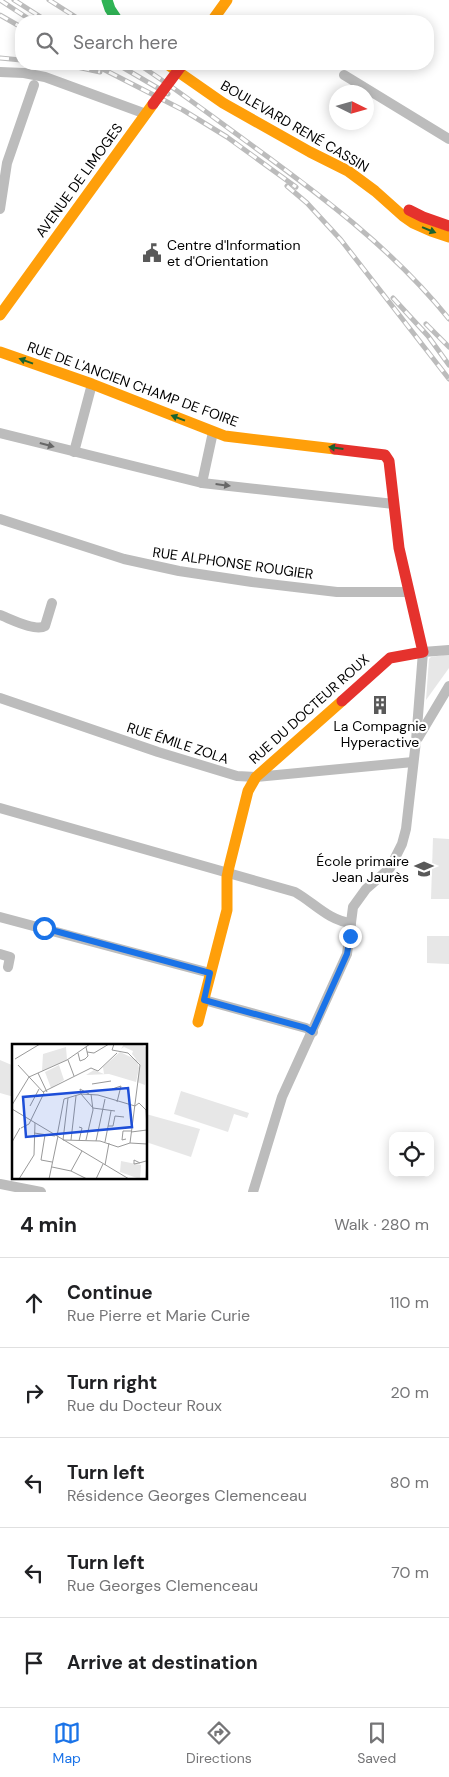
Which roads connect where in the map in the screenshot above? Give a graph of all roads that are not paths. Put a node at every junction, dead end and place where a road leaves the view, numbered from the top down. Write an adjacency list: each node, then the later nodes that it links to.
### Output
1 (106, 0): 3 (street)
2 (224, 1): 4 (street)
3 (114, 15)
4 (216, 15)
5 (176, 70): 12 (street, BOULEVARD RENÉ CASSIN)
6 (178, 70): 10 (street, AVENUE DE LIMOGES, bridge)
7 (0, 72): 10 (street)
8 (344, 75): 11 (street)
9 (34, 85): 13 (street)
10 (146, 114): 16 (street, AVENUE DE LIMOGES)
11 (449, 139)
12 (384, 197): 14 (street, BOULEVARD RENÉ CASSIN); 15 (street, BOULEVARD RENÉ CASSIN, one-way to 15)
13 (0, 209)
14 (449, 226)
15 (449, 237)
16 (1, 312)
17 (0, 352): 18 (street, RUE DE L'ANCIEN CHAMP DE FOIRE, one-way to 17)
18 (92, 384): 19 (street, RUE DE L'ANCIEN CHAMP DE FOIRE, one-way to 18); 21 (street)
19 (213, 432): 22 (street); 23 (street, RUE DE L'ANCIEN CHAMP DE FOIRE, one-way to 19)
20 (0, 433): 21 (street, one-way to 21)
21 (74, 452): 22 (street)
22 (202, 483): 23 (street, one-way to 23)
23 (394, 504): 25 (street, RUE DE L'ANCIEN CHAMP DE FOIRE)
24 (0, 519): 25 (street, RUE ALPHONSE ROUGIER)
25 (408, 592): 29 (street, RUE DE L'ANCIEN CHAMP DE FOIRE)
26 (52, 603): 27 (street)
27 (0, 615)
28 (449, 650): 29 (street)
29 (423, 652): 32 (street); 34 (street, RUE DU DOCTEUR ROUX)
30 (449, 686): 32 (street)
31 (0, 698): 34 (street, RUE ÉMILE ZOLA)
32 (416, 740): 33 (street)
33 (413, 762): 34 (street, RUE ÉMILE ZOLA); 38 (street)
34 (256, 777): 36 (street, RUE DU DOCTEUR ROUX)
35 (0, 808): 36 (street)
36 (228, 873): 38 (street); 41 (street, RUE DU DOCTEUR ROUX)
37 (0, 917): 41 (street)
38 (350, 923): 44 (street)
39 (0, 954): 40 (street)
40 (8, 967)
41 (210, 973): 42 (street, RUE DU DOCTEUR ROUX)
42 (204, 1000): 43 (street, RUE DU DOCTEUR ROUX); 44 (street)
43 (198, 1022)
44 (312, 1032): 47 (street)
45 (0, 1184): 46 (street)
46 (41, 1192)
47 (253, 1192)

